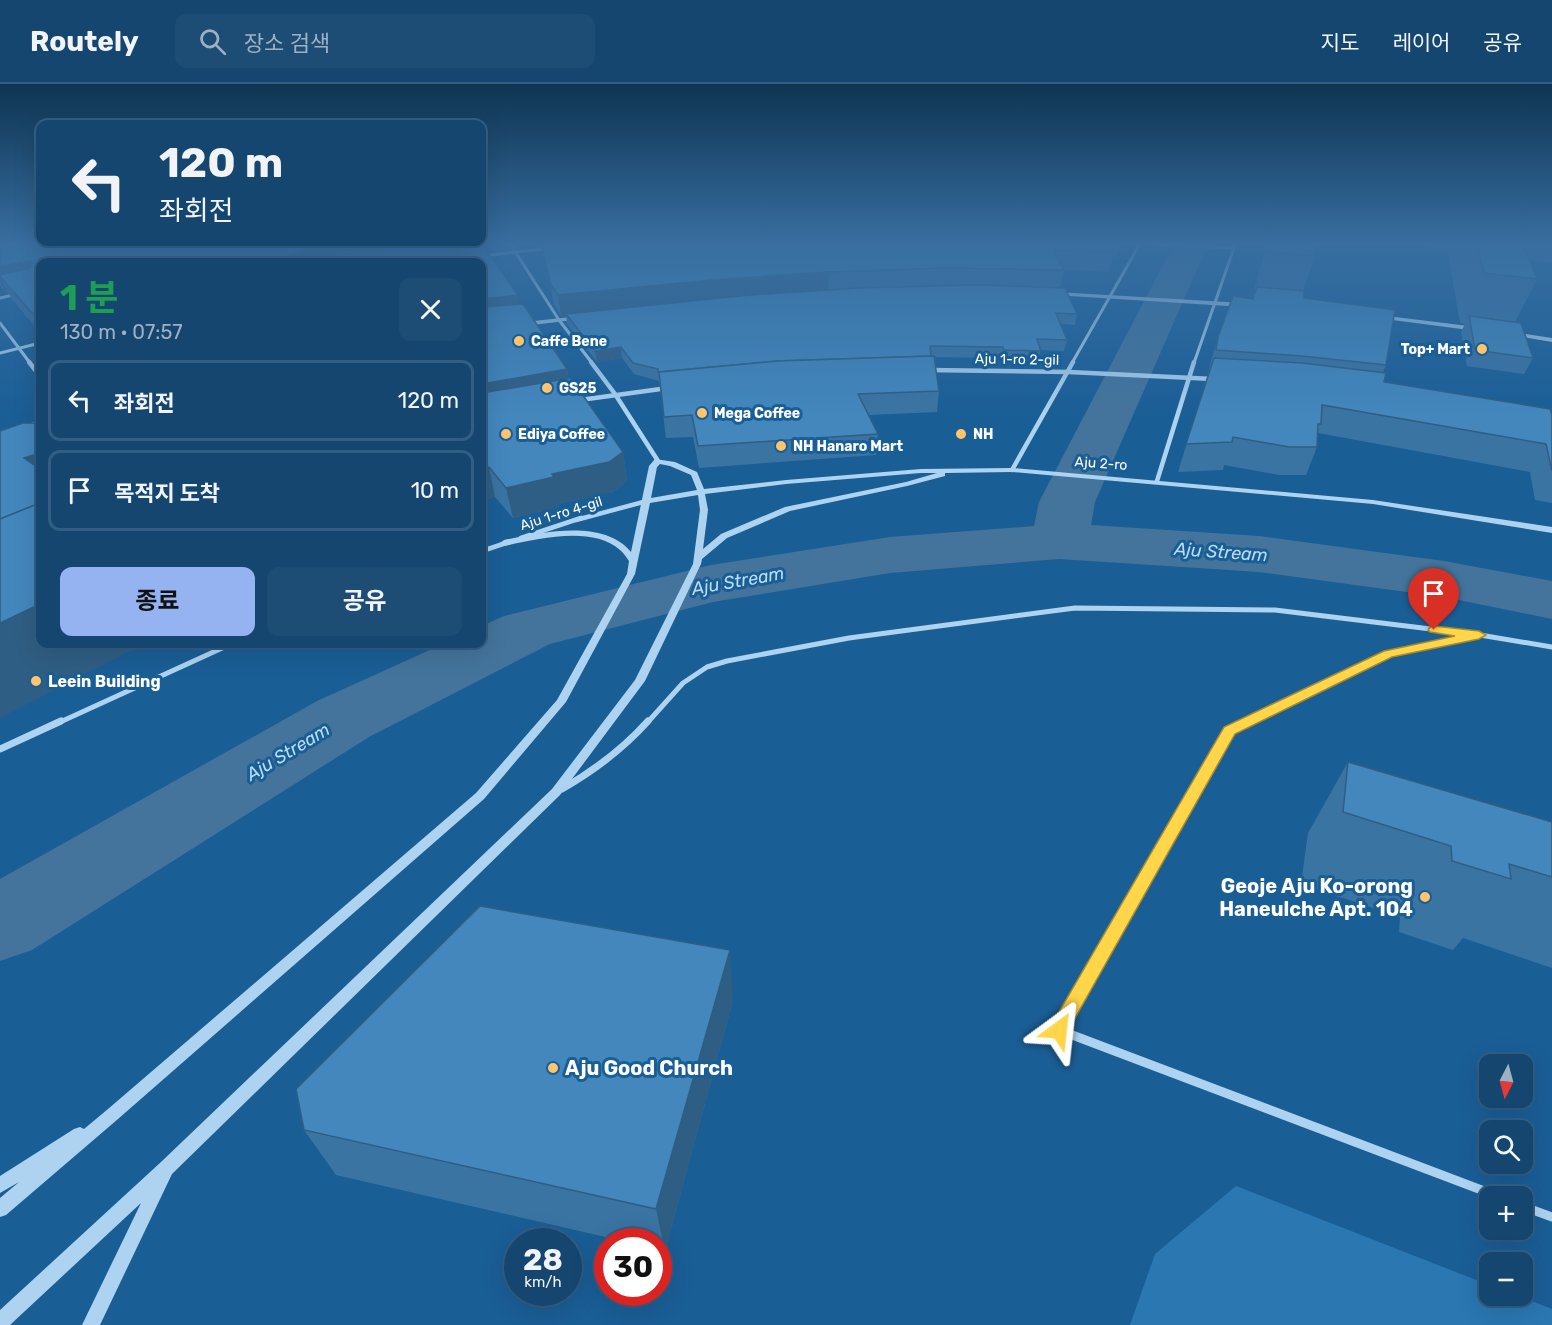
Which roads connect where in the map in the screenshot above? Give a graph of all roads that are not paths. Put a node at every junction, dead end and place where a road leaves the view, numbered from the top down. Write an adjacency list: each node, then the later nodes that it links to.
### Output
1 (546, 300): 8 (street)
2 (1110, 300): 19 (street)
3 (1180, 300): 4 (street)
4 (1217, 302): 5 (street); 20 (street)
5 (1253, 306)
6 (593, 316): 8 (street)
7 (1372, 316): 11 (street)
8 (559, 320): 10 (street); 23 (street)
9 (0, 323): 15 (street)
10 (515, 325)
11 (1483, 330)
12 (1505, 333): 13 (street)
13 (1552, 340)
14 (36, 344): 15 (street)
15 (20, 348): 16 (street); 17 (street)
16 (0, 353)
17 (36, 370)
18 (922, 370): 19 (street, Aju 1-ro 2-gil)
19 (1069, 372): 20 (street, Aju 1-ro 2-gil); 29 (street)
20 (1188, 379): 21 (street, Aju 1-ro 2-gil); 30 (street)
21 (1218, 380)
22 (671, 388): 23 (street)
23 (615, 393): 24 (street); 27 (street)
24 (569, 402)
25 (36, 423): 26 (street)
26 (0, 435)
27 (658, 461): 31 (street); 32 (street)
28 (958, 470): 29 (street, Aju 2-ro); 31 (street, Aju 2-ro); 37 (street)
29 (1012, 470): 30 (street, Aju 2-ro)
30 (1157, 481): 33 (street, Aju 2-ro)
31 (701, 491): 32 (street, Aju 2-ro); 37 (street)
32 (647, 501): 34 (street, Aju 1-ro 4-gil); 36 (street)
33 (1552, 531)
34 (504, 543): 35 (street, Aju 1-ro 4-gil); 36 (street)
35 (486, 550)
36 (634, 561): 43 (street)
37 (698, 561): 42 (street)
38 (1479, 635): 39 (street); 42 (street); 46 (street)
39 (1552, 647)
40 (222, 648): 41 (street)
41 (0, 749)
42 (556, 792): 44 (street)
43 (113, 1114): 45 (street); 47 (street)
44 (167, 1168): 50 (street); 51 (street)
45 (0, 1185)
46 (1479, 1189)
47 (0, 1209)
48 (1533, 1210): 49 (street)
49 (1552, 1217)
50 (0, 1322)
51 (91, 1325)

